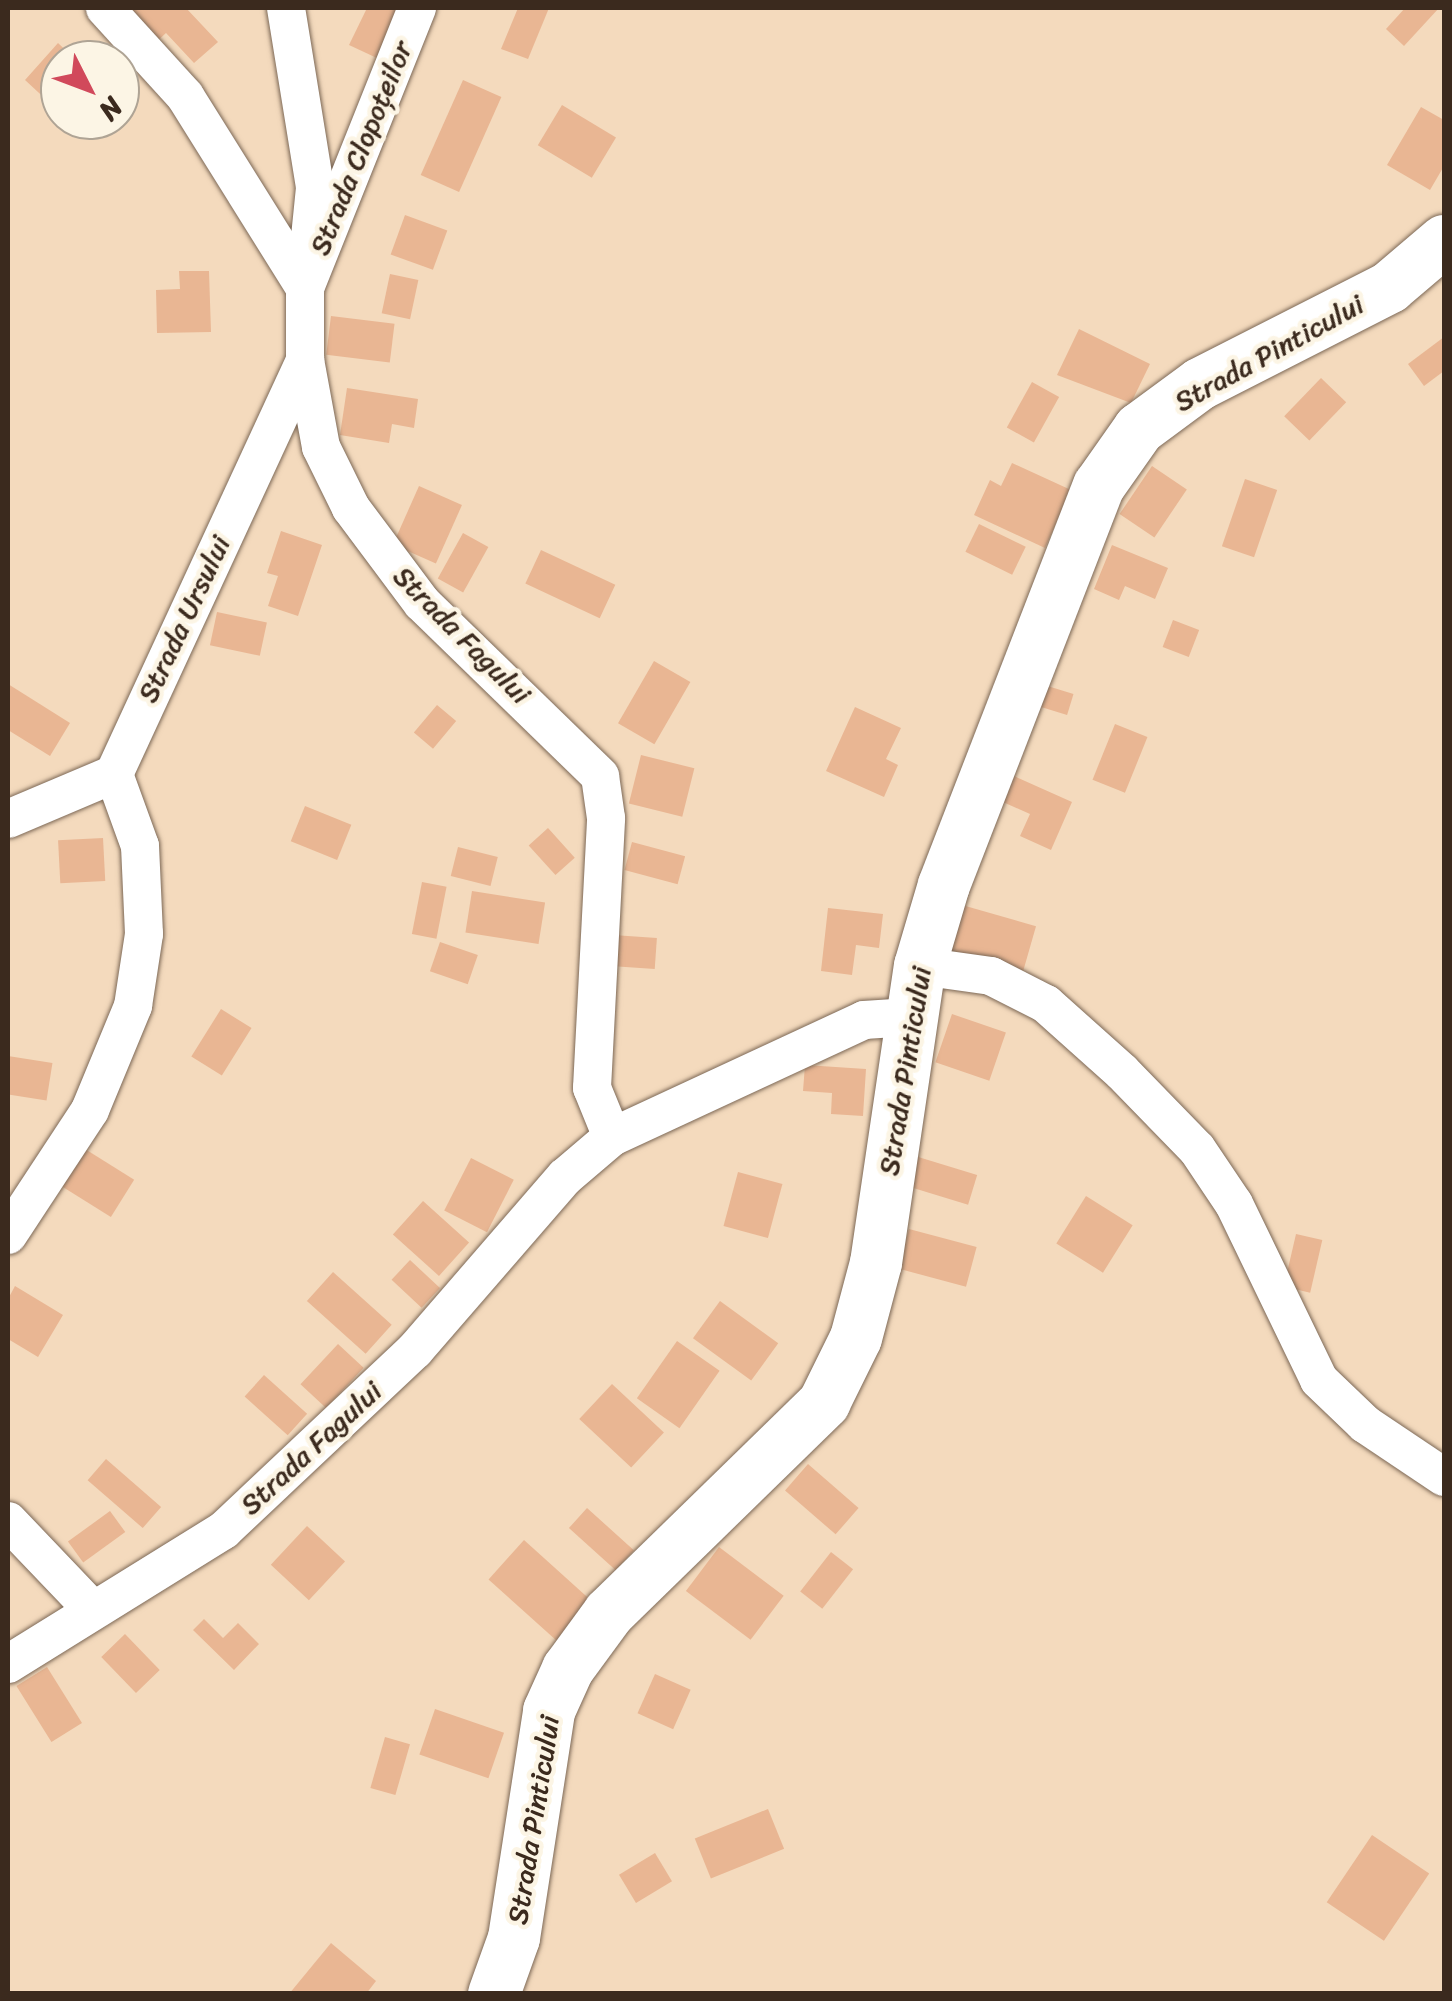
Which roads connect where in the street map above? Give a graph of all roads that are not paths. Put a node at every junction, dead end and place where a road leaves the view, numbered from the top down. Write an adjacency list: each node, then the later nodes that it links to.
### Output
1 (106, 8): 5 (street)
2 (286, 8): 5 (street, Strada Fagului)
3 (417, 8): 5 (street, Strada Clopoțeilor)
4 (1444, 242): 9 (main road, Strada Pinticului)
5 (305, 288): 6 (street, Strada Fagului)
6 (305, 360): 7 (street, Strada Ursului); 11 (street, Strada Fagului)
7 (114, 774): 8 (street); 12 (street)
8 (8, 819)
9 (920, 966): 10 (main road, Strada Pinticului); 13 (street)
10 (910, 1016): 11 (street, Strada Fagului); 17 (main road, Strada Pinticului)
11 (612, 1137): 15 (street, Strada Fagului)
12 (8, 1235)
13 (1444, 1477)
14 (8, 1521): 15 (street)
15 (91, 1608): 16 (street, Strada Fagului)
16 (8, 1664)
17 (494, 1994)

